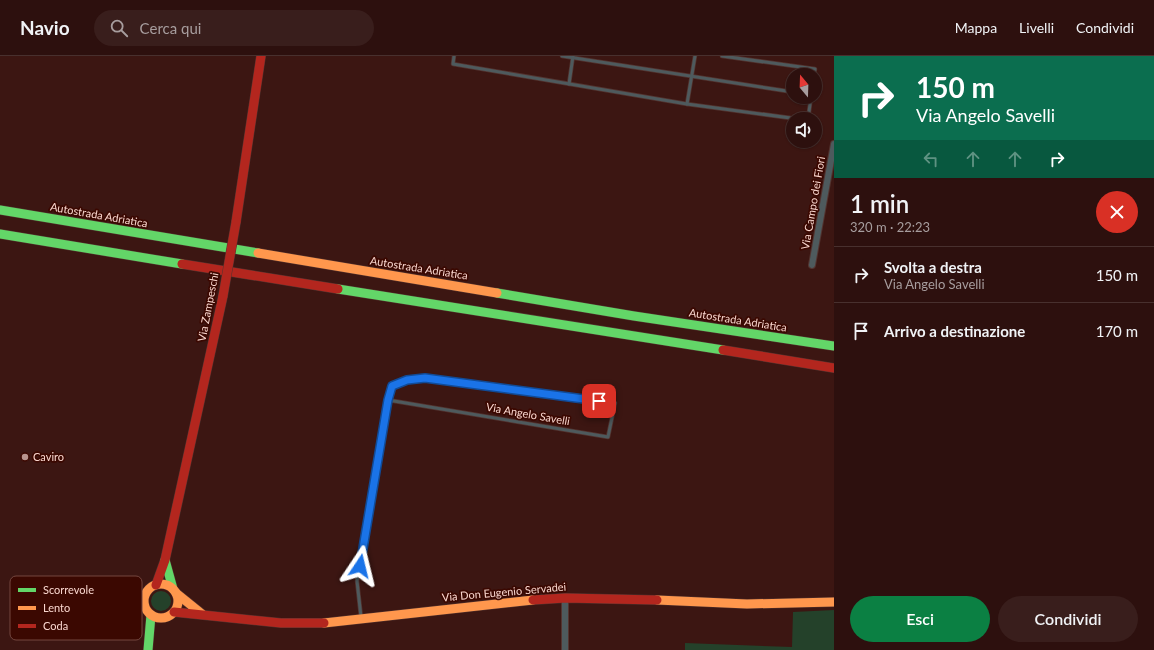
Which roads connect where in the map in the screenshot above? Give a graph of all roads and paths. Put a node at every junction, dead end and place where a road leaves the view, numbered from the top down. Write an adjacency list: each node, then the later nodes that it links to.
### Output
1 (261, 56): 20 (main road, Via Zampeschi, bridge)
2 (454, 56): 9 (lane)
3 (562, 56): 6 (lane)
4 (695, 56): 8 (lane)
5 (722, 56): 7 (lane)
6 (573, 57): 8 (lane); 9 (lane)
7 (808, 68)
8 (691, 77): 10 (lane); 11 (lane)
9 (569, 84): 11 (lane)
10 (786, 91)
11 (687, 104): 12 (lane)
12 (786, 117)
13 (834, 148): 16 (street, Via Campo dei Fiori)
14 (0, 210): 17 (main road, Autostrada Adriatica)
15 (0, 234): 18 (main road)
16 (812, 265)
17 (834, 346)
18 (834, 368)
19 (388, 400): 19 (lane, Via Angelo Savelli); 29 (lane, Via Angelo Savelli)
20 (165, 560): 21 (main road, Via Zampeschi); 22 (main road, Via Zampeschi)
21 (156, 585): 22 (main road); 27 (main road)
22 (174, 591): 25 (main road); 26 (main road)
23 (565, 598): 24 (main road, Via Don Eugenio Servadei); 29 (main road, Via Don Eugenio Servadei); 32 (street)
24 (834, 602)
25 (174, 612): 26 (main road, Via Don Eugenio Servadei); 28 (main road)
26 (202, 614): 29 (main road, Via Don Eugenio Servadei)
27 (151, 615): 28 (main road); 30 (main road)
28 (164, 618): 30 (main road)
29 (361, 618)
30 (150, 639): 31 (main road)
31 (148, 650)
32 (564, 650)

